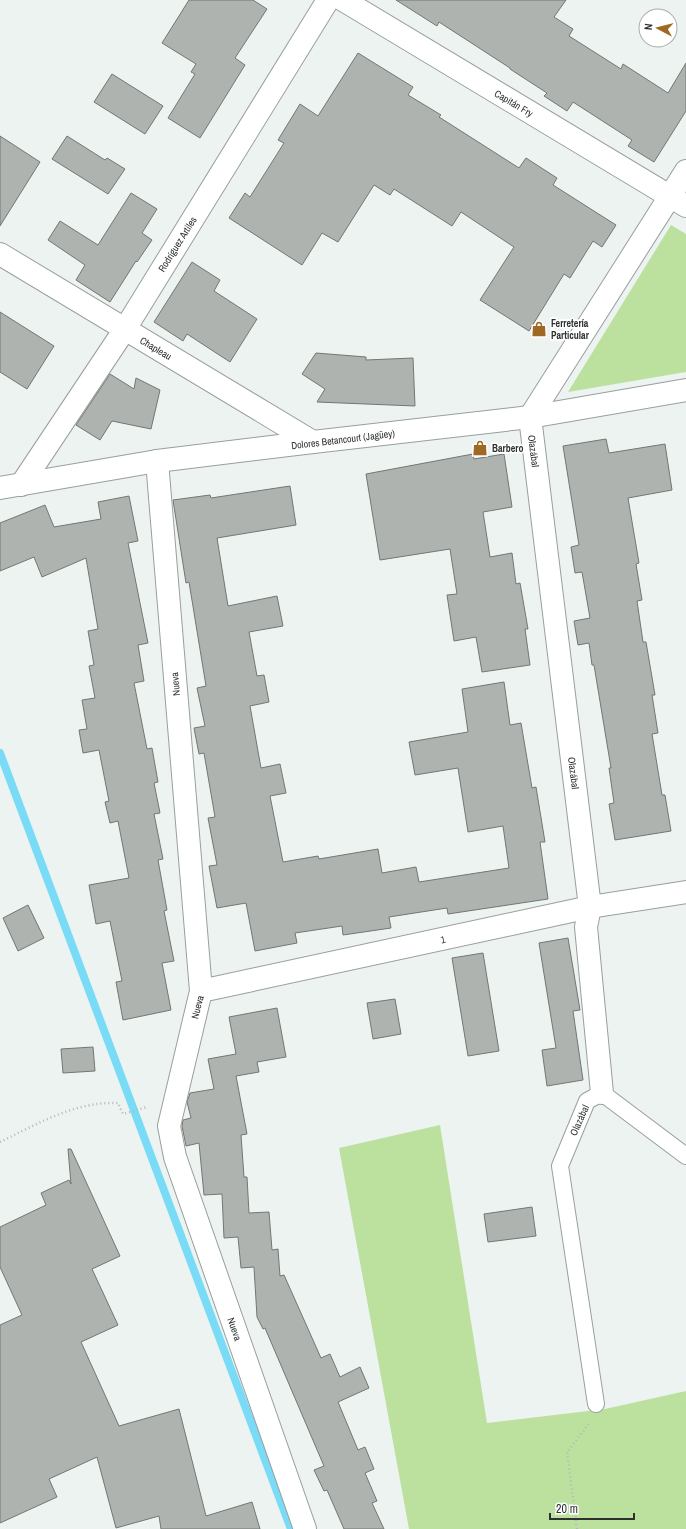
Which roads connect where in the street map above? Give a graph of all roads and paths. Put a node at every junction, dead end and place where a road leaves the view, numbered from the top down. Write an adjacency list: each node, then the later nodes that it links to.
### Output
1 (328, 0): 6 (street, Rodríguez Artiles)
2 (343, 0): 4 (street, Capitán Fry)
3 (686, 171): 4 (street)
4 (678, 201): 8 (street)
5 (0, 254): 6 (street, Chapleau)
6 (125, 329): 9 (street, Chapleau); 11 (street, Rodríguez Artiles)
7 (686, 390): 8 (street, Dolores Betancourt (Jagüey))
8 (530, 417): 9 (street, Dolores Betancourt (Jagüey)); 13 (street, Olazábal)
9 (312, 442): 10 (street, Dolores Betancourt (Jagüey))
10 (156, 461): 11 (street, Dolores Betancourt (Jagüey)); 14 (street, Nueva)
11 (10, 486)
12 (686, 892): 13 (street, 1)
13 (590, 907): 14 (street, 1); 15 (street, Olazábal)
14 (201, 991): 20 (street, Nueva)
15 (602, 1093): 18 (lane); 19 (lane, Olazábal)
16 (146, 1107): 17 (path)
17 (0, 1142)
18 (686, 1156)
19 (596, 1404): 21 (path)
20 (305, 1529)
21 (577, 1529)

